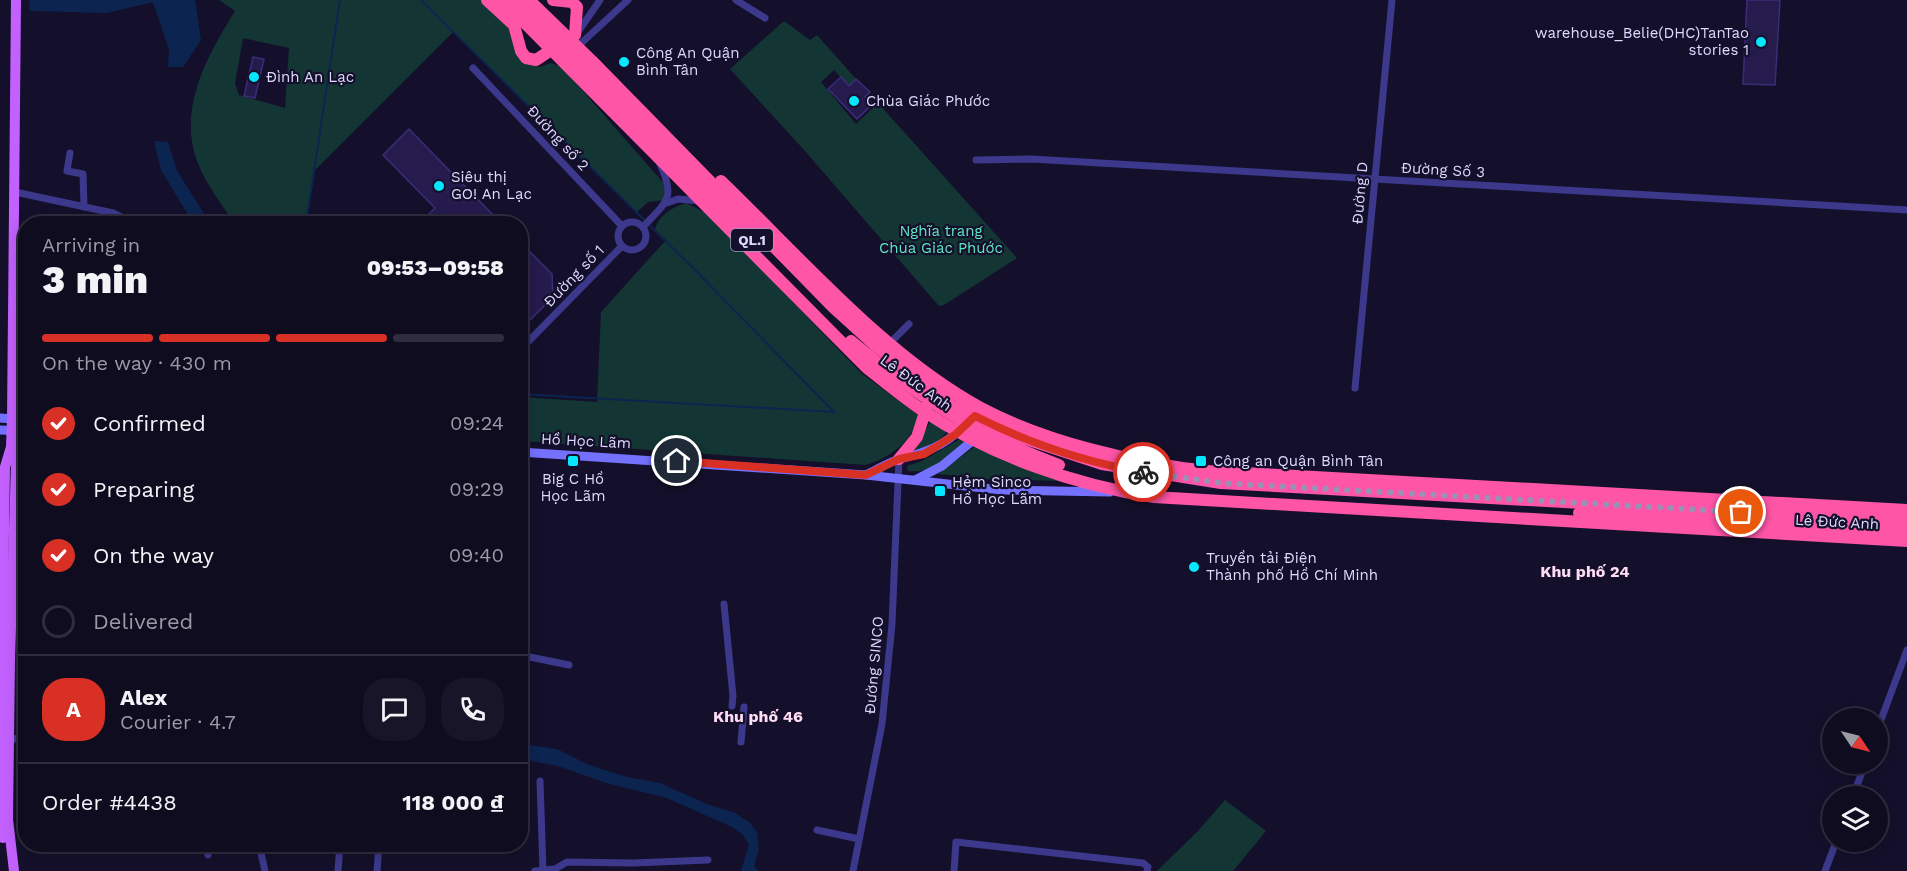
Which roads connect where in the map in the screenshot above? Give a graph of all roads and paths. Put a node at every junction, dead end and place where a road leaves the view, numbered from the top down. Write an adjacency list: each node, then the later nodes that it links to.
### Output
1 (16, 0): 22 (main road)
2 (487, 0): 15 (highway)
3 (502, 0): 13 (highway, QL.1)
4 (516, 0): 13 (highway, QL.1)
5 (529, 0): 13 (highway, QL.1)
6 (540, 0): 13 (highway, QL.1)
7 (553, 0): 14 (highway)
8 (600, 0): 14 (street)
9 (628, 0): 14 (street)
10 (736, 0): 12 (street)
11 (1392, 0): 21 (street, Đường D)
12 (765, 18)
13 (544, 22): 14 (highway, Lê Đức Anh / QL.1); 15 (highway, Lê Đức Anh / QL.1); 35 (highway, Lê Đức Anh / QL.1)
14 (576, 42): 17 (highway, Lê Đức Anh / QL.1)
15 (551, 50): 19 (highway, Lê Đức Anh / QL.1)
16 (473, 68): 28 (street, Đường số 2)
17 (666, 136): 33 (highway, Lê Đức Anh / QL.1); 39 (highway, Lê Đức Anh / QL.1)
18 (70, 153): 25 (street)
19 (656, 156): 23 (highway, Lê Đức Anh / QL.1); 24 (street)
20 (976, 160): 21 (street, Đường Số 3)
21 (1375, 179): 26 (street, Đường Số 3); 34 (street, Đường D)
22 (15, 192): 25 (street); 37 (main road)
23 (702, 201): 24 (street); 35 (highway, Lê Đức Anh / QL.1)
24 (664, 204): 29 (street)
25 (84, 207): 27 (street)
26 (1907, 210)
27 (119, 216)
28 (622, 226): 29 (street); 30 (street)
29 (643, 227): 30 (street)
30 (622, 246): 32 (street, Đường số 1)
31 (909, 324): 33 (street)
32 (528, 342)
33 (890, 344): 39 (highway, Lê Đức Anh / QL.1)
34 (1355, 388)
35 (926, 406): 39 (highway, Lê Đức Anh / QL.1); 45 (highway)
36 (0, 418): 37 (main road)
37 (12, 419): 38 (main road); 42 (main road)
38 (18, 419)
39 (971, 420): 40 (highway, Lê Đức Anh / QL.1); 40 (highway, Lê Đức Anh / QL.1); 45 (main road, Hồ Học Lãm)
40 (985, 428): 48 (main road, Hồ Học Lãm); 49 (highway, Lê Đức Anh / QL.1); 50 (highway, Lê Đức Anh / QL.1); 51 (highway, Lê Đức Anh / QL.1); 52 (highway, Lê Đức Anh / QL.1)
41 (0, 430): 42 (main road)
42 (12, 431): 43 (main road); 58 (main road)
43 (18, 431)
44 (528, 453): 46 (main road, Hồ Học Lãm)
45 (899, 459): 46 (main road, Hồ Học Lãm); 47 (street, Đường SINCO)
46 (866, 475): 47 (main road, Hồ Học Lãm)
47 (899, 480): 48 (main road, Hồ Học Lãm); 73 (street, Đường SINCO)
48 (915, 480): 50 (main road, Hồ Học Lãm)
49 (1136, 488): 50 (highway); 54 (highway, Lê Đức Anh / QL.1)
50 (1122, 492): 54 (highway, Lê Đức Anh / QL.1)
51 (1907, 510)
52 (1907, 521)
53 (1907, 530): 54 (highway, Lê Đức Anh / QL.1)
54 (1826, 531): 55 (highway, Lê Đức Anh / QL.1)
55 (1907, 541)
56 (18, 603): 58 (street)
57 (724, 604): 62 (street)
58 (7, 605): 66 (main road); 68 (main road)
59 (1907, 650): 64 (street)
60 (528, 657): 61 (street)
61 (569, 665)
62 (732, 705)
63 (744, 706): 67 (street)
64 (1885, 708)
65 (18, 738): 66 (street)
66 (9, 741): 68 (main road)
67 (741, 742)
68 (3, 762): 70 (main road); 82 (main road)
69 (540, 781): 86 (street)
70 (0, 782)
71 (0, 788): 81 (main road)
72 (817, 830): 73 (street)
73 (859, 839): 87 (street, Đường SINCO)
74 (207, 852): 79 (street)
75 (262, 852): 83 (street)
76 (337, 852): 84 (street)
77 (378, 852): 85 (street)
78 (1832, 852): 90 (street)
79 (208, 855)
80 (708, 860): 86 (street)
81 (8, 871)
82 (14, 871)
83 (266, 871)
84 (336, 871)
85 (377, 871)
86 (539, 871)
87 (853, 871)
88 (954, 871): 89 (street)
89 (1147, 871)
90 (1825, 871)

